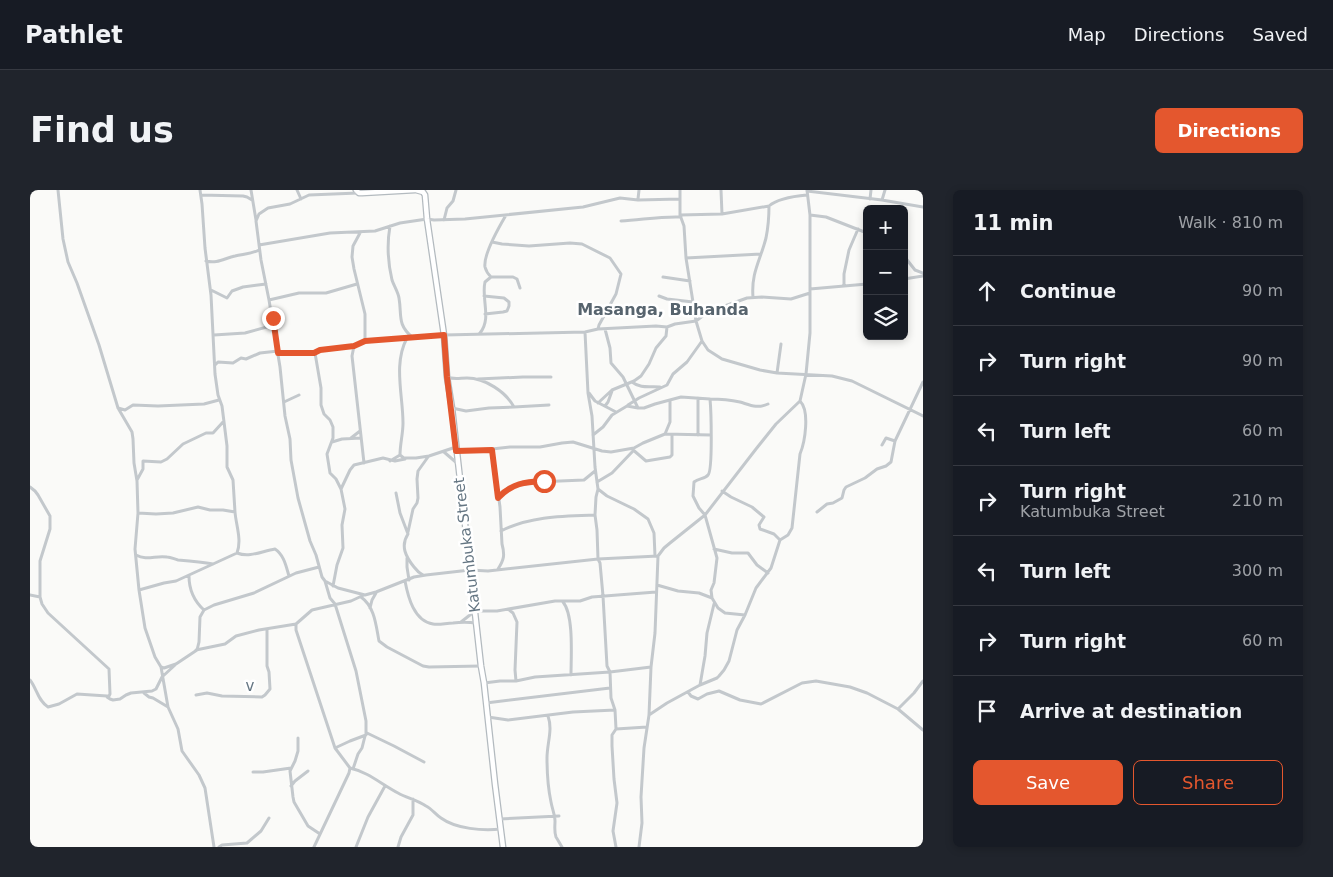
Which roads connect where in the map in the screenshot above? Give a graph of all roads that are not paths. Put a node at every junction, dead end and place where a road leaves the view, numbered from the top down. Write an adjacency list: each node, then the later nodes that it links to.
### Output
1 (58, 190): 105 (street)
2 (200, 190): 15 (street)
3 (251, 190): 19 (street)
4 (297, 190): 16 (street)
5 (419, 190): 12 (main road, Katumbuka Street); 28 (main road, Katumbuka Street)
6 (456, 190): 29 (street)
7 (639, 190): 20 (street)
8 (680, 190): 17 (street)
9 (721, 190): 24 (street)
10 (871, 190): 18 (street)
11 (885, 190): 21 (street)
12 (408, 191): 13 (main road, Katumbuka Street)
13 (358, 192): 16 (street)
14 (807, 192): 18 (street); 22 (street); 26 (street)
15 (200, 195): 19 (street); 41 (street)
16 (301, 199): 30 (street)
17 (680, 199): 20 (street); 27 (street)
18 (870, 199): 21 (street)
19 (252, 200): 30 (street)
20 (638, 200): 25 (street)
21 (882, 200): 23 (street)
22 (769, 206): 24 (street); 38 (street)
23 (923, 207)
24 (722, 214): 27 (street)
25 (506, 215): 29 (street); 36 (street)
26 (810, 215): 33 (street); 55 (street)
27 (681, 216): 31 (street); 39 (street)
28 (427, 219): 29 (street); 32 (street); 70 (main road, Katumbuka Street)
29 (444, 220)
30 (256, 221): 37 (street)
31 (621, 221)
32 (390, 226): 34 (street); 71 (street)
33 (858, 230): 35 (street); 52 (street)
34 (360, 232): 37 (street); 50 (street)
35 (863, 232)
36 (492, 242): 44 (street); 65 (street)
37 (259, 248): 41 (street); 49 (street)
38 (761, 254): 39 (street); 58 (street)
39 (686, 258): 48 (street)
40 (908, 261): 42 (street)
41 (206, 262): 54 (street)
42 (915, 270): 43 (street); 46 (street)
43 (923, 275): 46 (street)
44 (491, 277): 53 (street); 56 (street)
45 (663, 277): 48 (street)
46 (916, 277): 47 (street)
47 (908, 278)
48 (690, 281): 60 (street)
49 (266, 284): 54 (street); 59 (street)
50 (358, 284): 59 (street); 73 (street)
51 (863, 284): 52 (street)
52 (844, 286): 55 (street)
53 (520, 288)
54 (210, 290): 69 (street)
55 (810, 291): 58 (street); 81 (street)
56 (484, 296): 61 (street); 61 (street)
57 (659, 296): 60 (street)
58 (754, 297): 62 (street)
59 (269, 300): 63 (street)
60 (693, 302): 62 (street)
61 (486, 314): 68 (street)
62 (696, 321): 64 (street); 74 (street)
63 (274, 325): 69 (street); 77 (street)
64 (667, 327): 66 (street); 85 (street)
65 (598, 329): 66 (street); 67 (street)
66 (605, 329): 87 (street)
67 (585, 332): 68 (street); 90 (street)
68 (480, 333): 70 (street)
69 (214, 335): 79 (street)
70 (444, 335): 71 (street); 82 (main road, Katumbuka Street)
71 (413, 337): 72 (street)
72 (407, 338): 73 (street); 130 (street)
73 (365, 341): 76 (street)
74 (702, 341): 80 (street); 88 (street)
75 (781, 344): 80 (street)
76 (354, 346): 78 (street); 113 (street)
77 (278, 352): 78 (street); 79 (street); 98 (street)
78 (314, 353): 123 (street)
79 (215, 366): 94 (street)
80 (777, 373): 81 (street)
81 (806, 374): 97 (street); 108 (street)
82 (447, 377): 84 (street); 106 (main road, Katumbuka Street)
83 (551, 377): 84 (street)
84 (475, 379): 104 (street)
85 (632, 382): 87 (street); 88 (street)
86 (923, 382): 108 (street)
87 (626, 384): 89 (street); 96 (street)
88 (661, 388): 96 (street)
89 (612, 390): 99 (street); 102 (street)
90 (588, 393): 99 (street); 116 (street)
91 (299, 395): 98 (street)
92 (698, 398): 93 (street); 95 (street); 118 (street)
93 (710, 399): 100 (street); 119 (street)
94 (219, 400): 105 (street); 111 (street)
95 (670, 400): 107 (street); 115 (street)
96 (635, 401): 103 (street); 107 (street)
97 (800, 401): 142 (street); 152 (street)
98 (284, 402): 160 (street)
99 (598, 403): 102 (street)
100 (768, 404)
101 (549, 405): 104 (street)
102 (605, 406): 109 (street)
103 (628, 406): 107 (street); 109 (street)
104 (514, 407): 106 (street)
105 (118, 408): 137 (street)
106 (452, 408): 126 (main road, Katumbuka Street)
107 (638, 408)
108 (909, 409): 110 (street); 122 (street)
109 (616, 413): 116 (street)
110 (923, 416)
111 (223, 422): 112 (street); 114 (street)
112 (217, 429): 114 (street); 137 (street)
113 (360, 431): 120 (street); 121 (street)
114 (225, 432): 145 (street)
115 (665, 434): 117 (street); 128 (street)
116 (593, 435): 125 (street)
117 (672, 435): 118 (street); 128 (street)
118 (698, 435): 119 (street)
119 (711, 435): 149 (street)
120 (350, 438): 121 (street); 123 (street)
121 (361, 438): 134 (street)
122 (895, 441): 124 (street); 146 (street)
123 (332, 442): 140 (street)
124 (882, 445)
125 (593, 448): 127 (street); 128 (street); 136 (street)
126 (456, 449): 127 (street); 129 (street); 135 (main road, Katumbuka Street)
127 (492, 450): 144 (street)
128 (633, 450): 138 (street)
129 (441, 452): 131 (street); 135 (street)
130 (400, 455): 132 (street); 133 (street)
131 (429, 456): 132 (street); 151 (street)
132 (405, 459): 133 (street)
133 (390, 461): 134 (street)
134 (364, 463): 140 (street)
135 (458, 464): 161 (main road, Katumbuka Street)
136 (595, 471): 138 (street); 144 (street)
137 (137, 481): 147 (street)
138 (597, 482): 141 (street)
139 (30, 487): 172 (street)
140 (341, 489): 170 (street)
141 (598, 489): 148 (street); 156 (street)
142 (722, 491): 149 (street); 152 (street)
143 (396, 493): 151 (street)
144 (498, 498): 150 (street)
145 (235, 512): 147 (street); 154 (street)
146 (817, 512)
147 (138, 513): 155 (street)
148 (595, 515): 150 (street); 158 (street)
149 (705, 515): 153 (street); 156 (street)
150 (501, 531): 162 (street)
151 (408, 534): 157 (street)
152 (780, 540): 163 (street)
153 (714, 549): 163 (street); 180 (street)
154 (237, 553): 159 (street); 166 (street)
155 (136, 554): 159 (street); 171 (street)
156 (657, 556): 158 (street); 169 (street)
157 (407, 558): 164 (street); 167 (street)
158 (598, 558): 162 (street); 177 (street)
159 (215, 564): 165 (street)
160 (319, 567): 166 (street); 168 (street)
161 (470, 570): 162 (street); 164 (street); 187 (main road, Katumbuka Street)
162 (498, 570)
163 (768, 573): 188 (street)
164 (424, 575): 167 (street)
165 (189, 576): 171 (street); 186 (street)
166 (289, 576): 186 (street)
167 (407, 580): 173 (street); 189 (street)
168 (325, 581): 170 (street); 183 (street)
169 (656, 585): 174 (street); 180 (street)
170 (333, 586): 176 (street)
171 (139, 590): 196 (street)
172 (40, 591): 175 (street); 178 (street)
173 (376, 592): 176 (street); 184 (street)
174 (656, 592): 177 (street); 197 (street)
175 (31, 595): 178 (street)
176 (365, 595): 179 (street)
177 (603, 596): 181 (street); 198 (street)
178 (40, 597): 210 (street)
179 (360, 597): 183 (street); 184 (street)
180 (712, 598): 182 (street)
181 (562, 601): 185 (street); 199 (street)
182 (714, 603): 188 (street); 205 (street)
183 (335, 604): 191 (street); 221 (street)
184 (370, 608): 195 (street)
185 (508, 609): 187 (street); 202 (street)
186 (204, 610): 193 (street)
187 (476, 611): 189 (street); 190 (main road, Katumbuka Street)
188 (746, 614): 205 (street)
189 (461, 622): 190 (street)
190 (476, 623): 195 (main road, Katumbuka Street)
191 (296, 624): 192 (street); 223 (street)
192 (267, 629): 193 (street); 209 (street, v)
193 (196, 650): 194 (street)
194 (176, 664): 196 (street); 200 (street)
195 (481, 666): 204 (main road, Katumbuka Street)
196 (161, 667): 200 (street)
197 (651, 667): 198 (street); 215 (street)
198 (610, 672): 199 (street); 206 (street)
199 (571, 675): 202 (street)
200 (162, 677): 208 (street); 212 (street)
201 (30, 680): 210 (street)
202 (516, 681): 204 (street)
203 (923, 681): 213 (street)
204 (484, 683): 211 (main road, Katumbuka Street)
205 (700, 685): 207 (street)
206 (610, 688): 211 (street); 214 (street)
207 (688, 692): 213 (street); 215 (street)
208 (144, 693): 210 (street); 212 (street)
209 (196, 695)
210 (107, 696)
211 (486, 703): 217 (main road, Katumbuka Street)
212 (168, 707): 240 (street)
213 (898, 708): 220 (street)
214 (615, 710): 216 (street); 219 (street)
215 (648, 715): 218 (street)
216 (548, 716): 217 (street); 234 (street)
217 (488, 717): 237 (main road, Katumbuka Street)
218 (647, 727): 219 (street); 248 (street)
219 (616, 729): 247 (street)
220 (923, 730)
221 (366, 734): 223 (street); 224 (street); 226 (street)
222 (298, 738): 225 (street)
223 (335, 748): 226 (street)
224 (424, 762)
225 (290, 768): 227 (street); 230 (street)
226 (351, 768): 231 (street); 239 (street)
227 (283, 769): 229 (street); 230 (street)
228 (308, 771): 232 (street)
229 (253, 772)
230 (290, 776): 232 (street)
231 (385, 786): 233 (street); 243 (street)
232 (291, 787): 239 (street)
233 (413, 799): 238 (street); 244 (street)
234 (554, 816): 235 (street); 237 (street); 246 (street)
235 (560, 816)
236 (269, 818): 241 (street)
237 (500, 819): 238 (main road, Katumbuka Street)
238 (501, 829): 245 (main road, Katumbuka Street)
239 (320, 834): 242 (street)
240 (214, 847)
241 (219, 847)
242 (314, 847)
243 (356, 847)
244 (398, 847)
245 (503, 847)
246 (562, 847)
247 (616, 847)
248 (639, 847)

